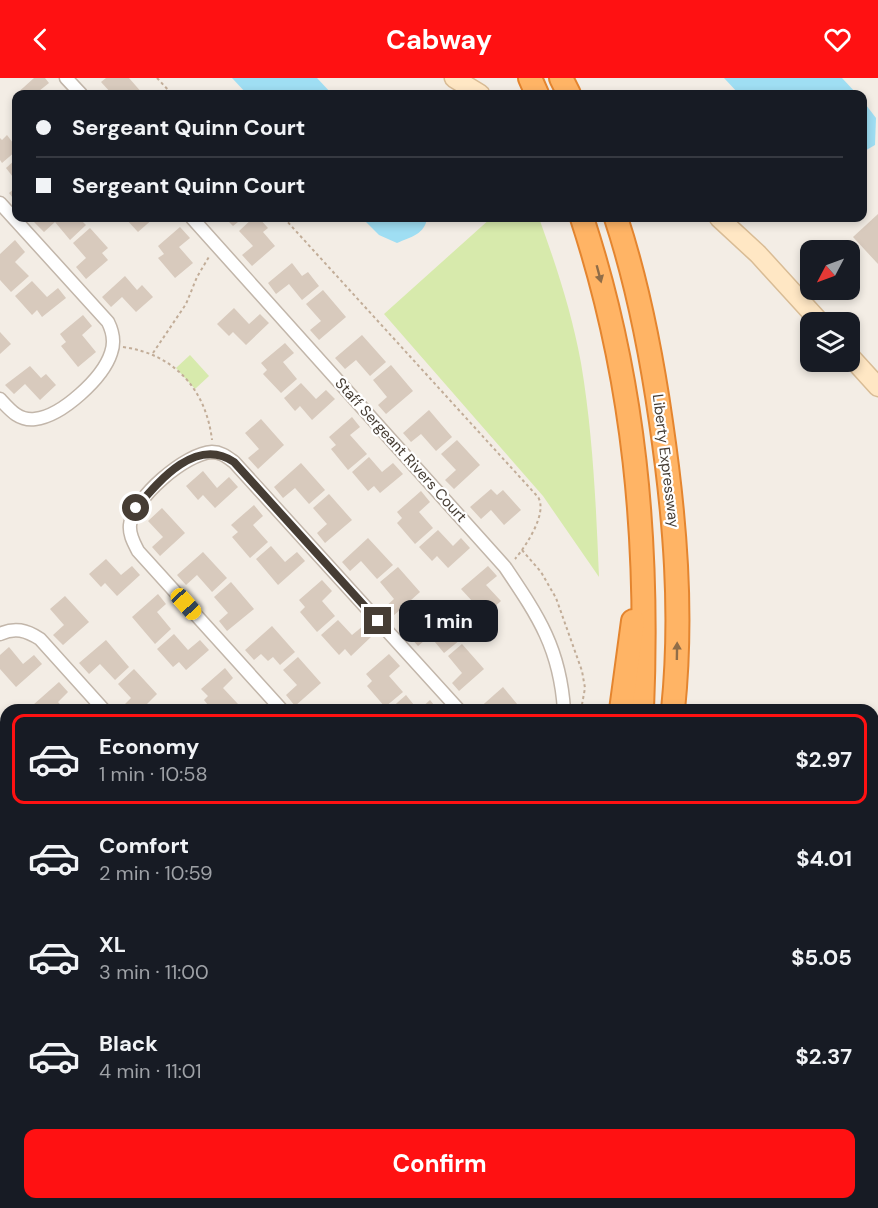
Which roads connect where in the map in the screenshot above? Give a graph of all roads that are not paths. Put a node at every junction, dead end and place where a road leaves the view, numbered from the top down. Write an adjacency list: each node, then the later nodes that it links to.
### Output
1 (66, 78): 3 (street)
2 (454, 78): 4 (street)
3 (77, 90)
4 (474, 90)
5 (0, 203): 6 (street)
6 (12, 216)
7 (17, 222): 15 (street)
8 (196, 222): 21 (street, Staff Sergeant Rivers Court)
9 (583, 222): 16 (highway, Liberty Expressway, one-way to 16)
10 (617, 222): 24 (highway, Liberty Expressway, one-way to 10)
11 (723, 222): 12 (street)
12 (811, 312)
13 (860, 367): 14 (street)
14 (878, 387)
15 (0, 399)
16 (641, 503): 22 (highway); 23 (highway, Liberty Expressway)
17 (0, 634): 18 (street)
18 (99, 704)
19 (277, 704): 20 (street)
20 (454, 704)
21 (563, 704)
22 (622, 704)
23 (642, 704)
24 (674, 704)

